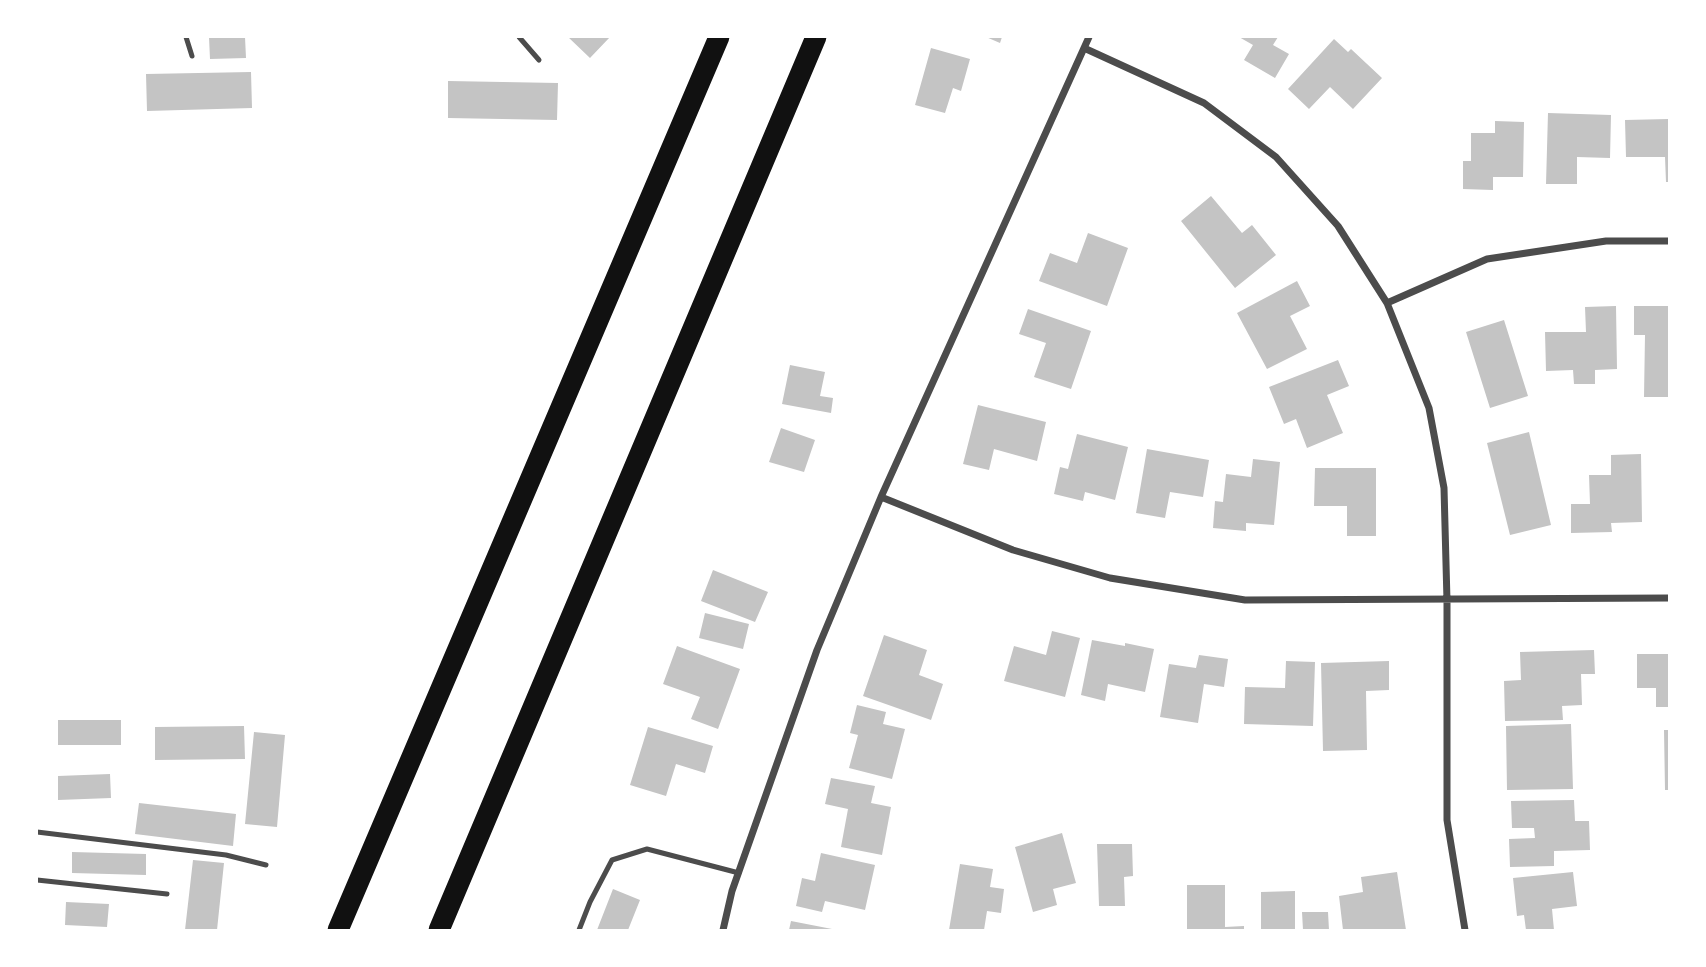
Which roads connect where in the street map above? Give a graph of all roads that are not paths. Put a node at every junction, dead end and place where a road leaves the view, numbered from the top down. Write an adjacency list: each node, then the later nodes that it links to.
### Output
1 (186, 37): 7 (lane)
2 (519, 37): 8 (lane)
3 (719, 37): 19 (highway)
4 (816, 37): 20 (highway)
5 (1088, 37): 6 (street)
6 (1084, 48): 10 (street); 11 (street)
7 (192, 56)
8 (539, 60)
9 (1669, 241): 10 (street)
10 (1387, 303): 13 (street)
11 (881, 497): 13 (street); 16 (street)
12 (1669, 598): 13 (street)
13 (1447, 601): 23 (street)
14 (37, 832): 15 (lane)
15 (266, 865)
16 (739, 873): 21 (lane); 22 (street)
17 (37, 880): 18 (lane)
18 (167, 894)
19 (338, 930)
20 (439, 930)
21 (579, 930)
22 (723, 930)
23 (1465, 930)

